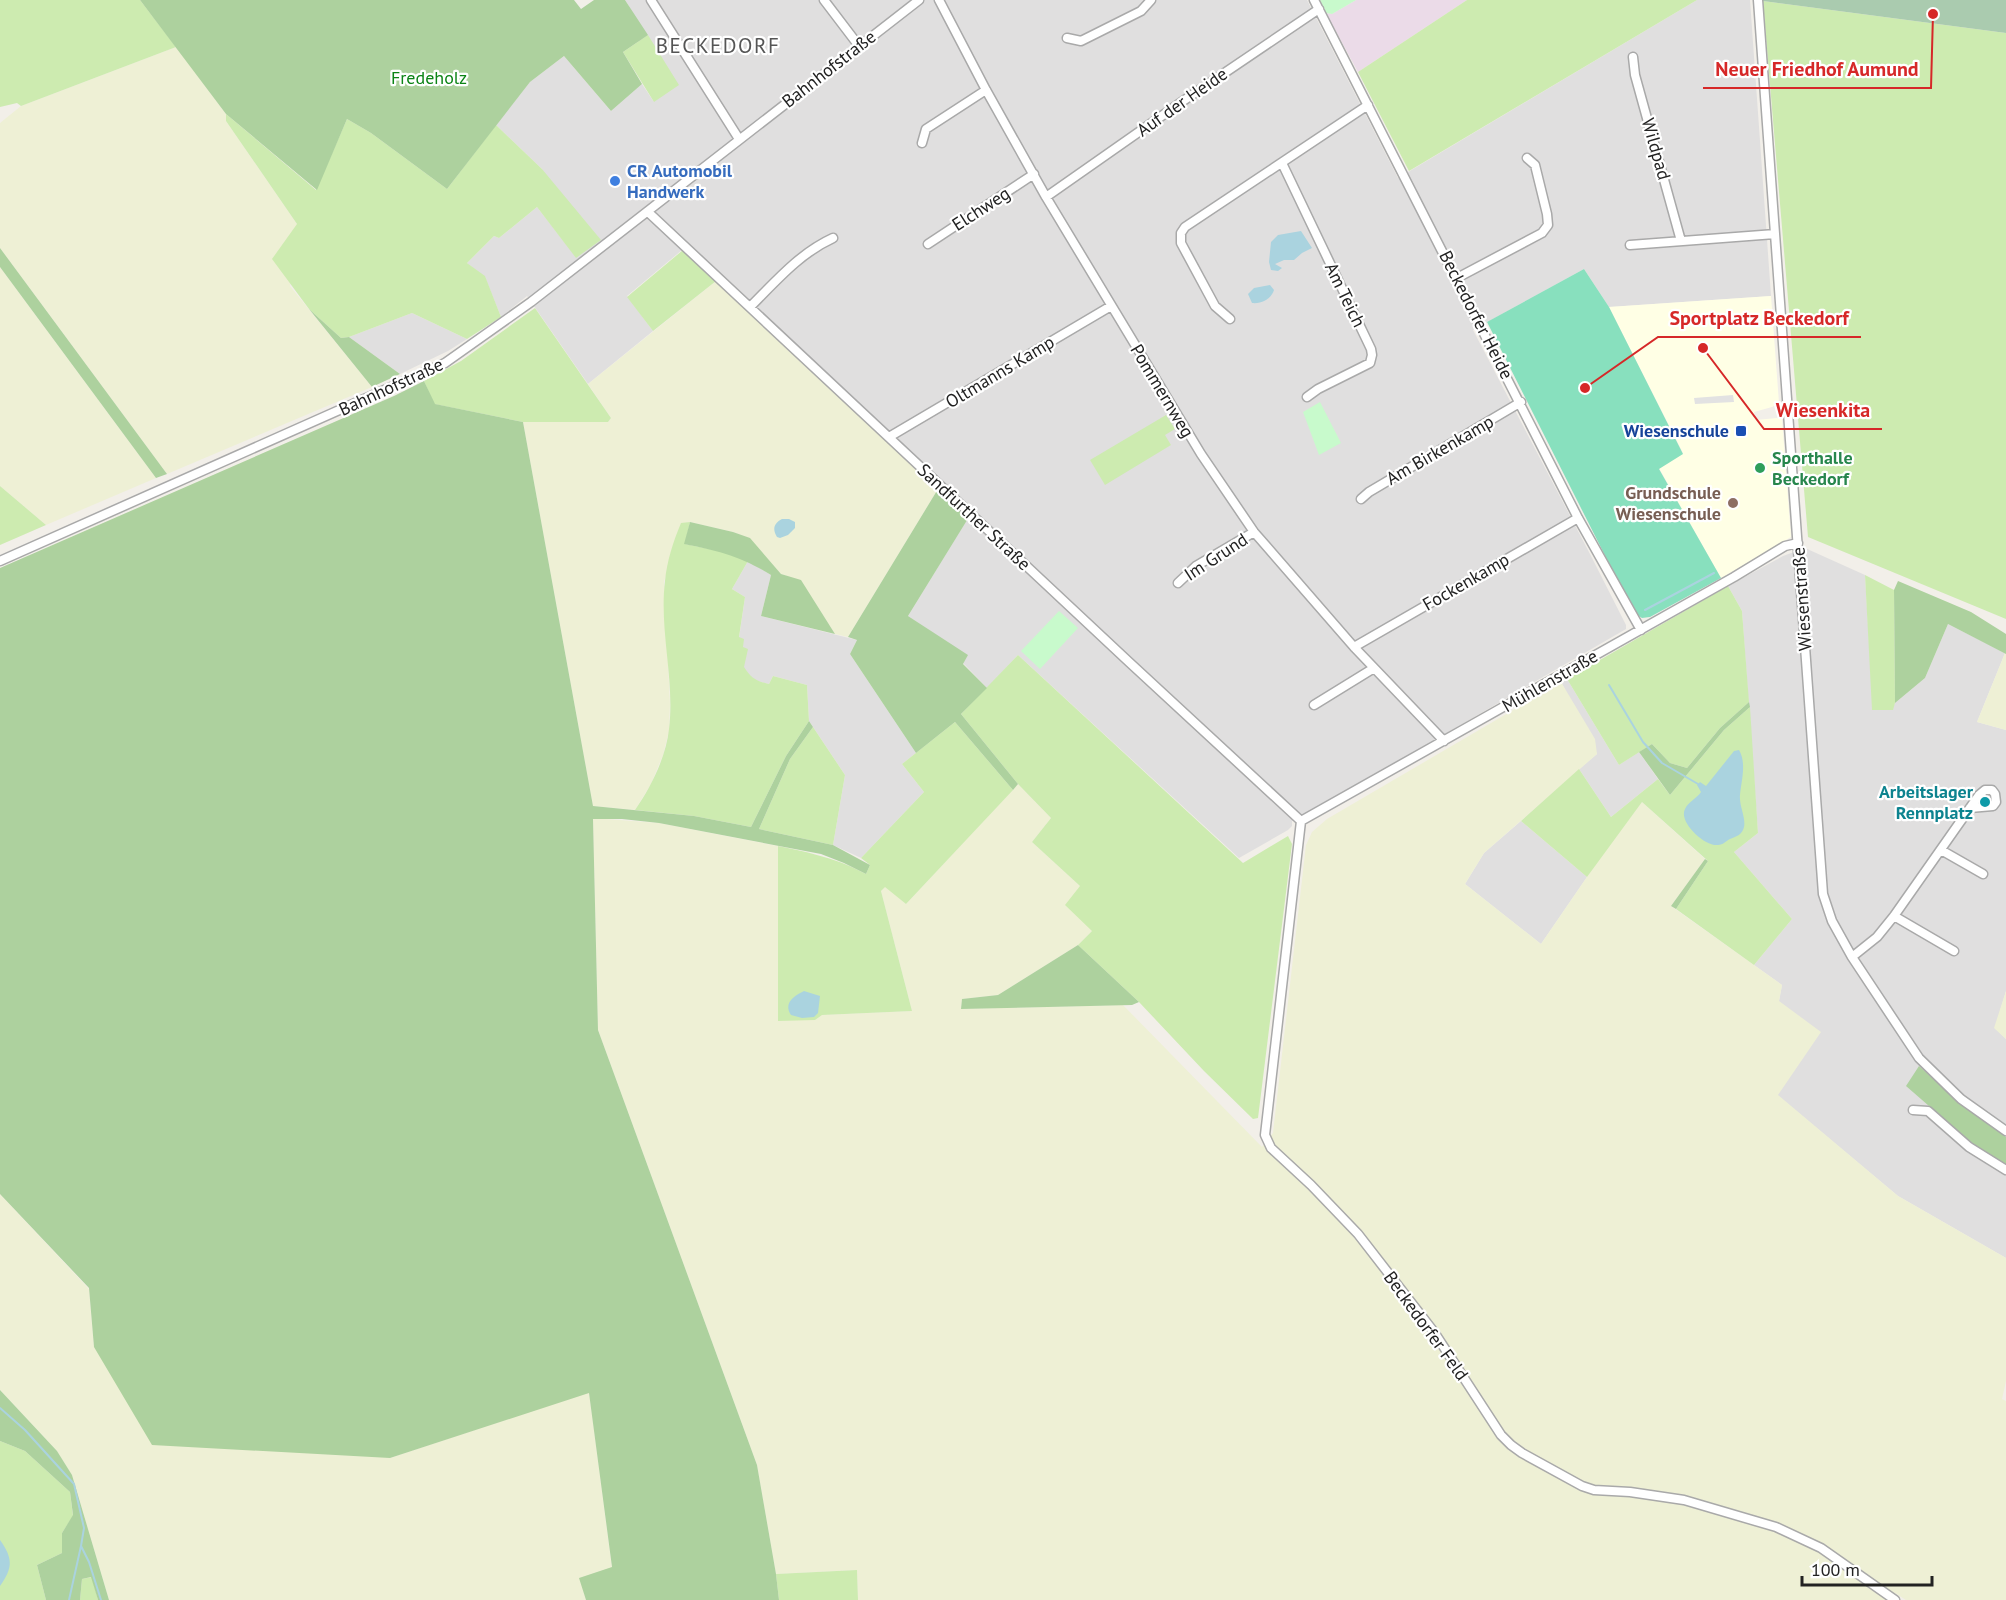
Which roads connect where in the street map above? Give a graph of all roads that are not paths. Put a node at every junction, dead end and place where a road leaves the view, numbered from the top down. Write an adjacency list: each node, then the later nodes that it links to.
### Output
1 (651, 0): 14 (street)
2 (824, 0): 10 (street)
3 (919, 0): 10 (street, Bahnhofstraße)
4 (939, 0): 12 (street, Pommernweg)
5 (1151, 0): 9 (street)
6 (1314, 0): 8 (street, Beckedorfer Heide)
7 (1758, 0): 21 (street, Wiesenstraße)
8 (1319, 9): 13 (street, Beckedorfer Heide); 19 (street, Auf der Heide)
9 (1067, 38)
10 (859, 46): 14 (street, Bahnhofstraße)
11 (1633, 57): 23 (street, Wildpad)
12 (986, 90): 15 (street); 18 (street, Pommernweg)
13 (1368, 105): 17 (street); 26 (street, Beckedorfer Heide)
14 (739, 139): 20 (street, Bahnhofstraße)
15 (922, 143)
16 (1527, 158): 26 (street)
17 (1282, 163): 29 (street); 30 (street, Am Teich)
18 (1034, 174): 19 (street, Pommernweg); 24 (street, Elchweg)
19 (1046, 197): 27 (street, Pommernweg)
20 (648, 212): 28 (street, Sandfurther Straße); 37 (street, Bahnhofstraße)
21 (1774, 234): 23 (street); 36 (street, Wiesenstraße)
22 (833, 238): 28 (street)
23 (1681, 241): 25 (street)
24 (928, 244)
25 (1630, 245)
26 (1457, 278): 31 (street, Beckedorfer Heide)
27 (1111, 306): 32 (street, Oltmanns Kamp); 35 (street, Pommernweg)
28 (750, 307): 32 (street, Sandfurther Straße)
29 (1230, 319)
30 (1307, 397)
31 (1521, 402): 33 (street, Am Birkenkamp); 34 (street, Beckedorfer Heide)
32 (890, 437): 45 (street, Sandfurther Straße)
33 (1361, 499)
34 (1578, 518): 39 (street, Beckedorfer Heide); 40 (street, Fockenkamp)
35 (1254, 532): 38 (street, Im Grund); 40 (street, Pommernweg)
36 (1798, 543): 39 (street, Mühlenstraße); 50 (street, Wiesenstraße)
37 (0, 561)
38 (1178, 583)
39 (1641, 630): 43 (street, Mühlenstraße)
40 (1354, 647): 41 (street, Pommernweg)
41 (1374, 668): 42 (street); 43 (street, Pommernweg)
42 (1314, 705)
43 (1444, 741): 45 (street, Mühlenstraße)
44 (1970, 808): 46 (street)
45 (1302, 821): 54 (street, Beckedorfer Feld)
46 (1941, 850): 47 (street); 48 (street)
47 (1983, 874)
48 (1894, 916): 49 (street); 50 (street)
49 (1954, 951)
50 (1852, 957): 52 (street, Wiesenstraße)
51 (1913, 1110): 53 (street)
52 (2006, 1131)
53 (2006, 1170)
54 (1895, 1600)

